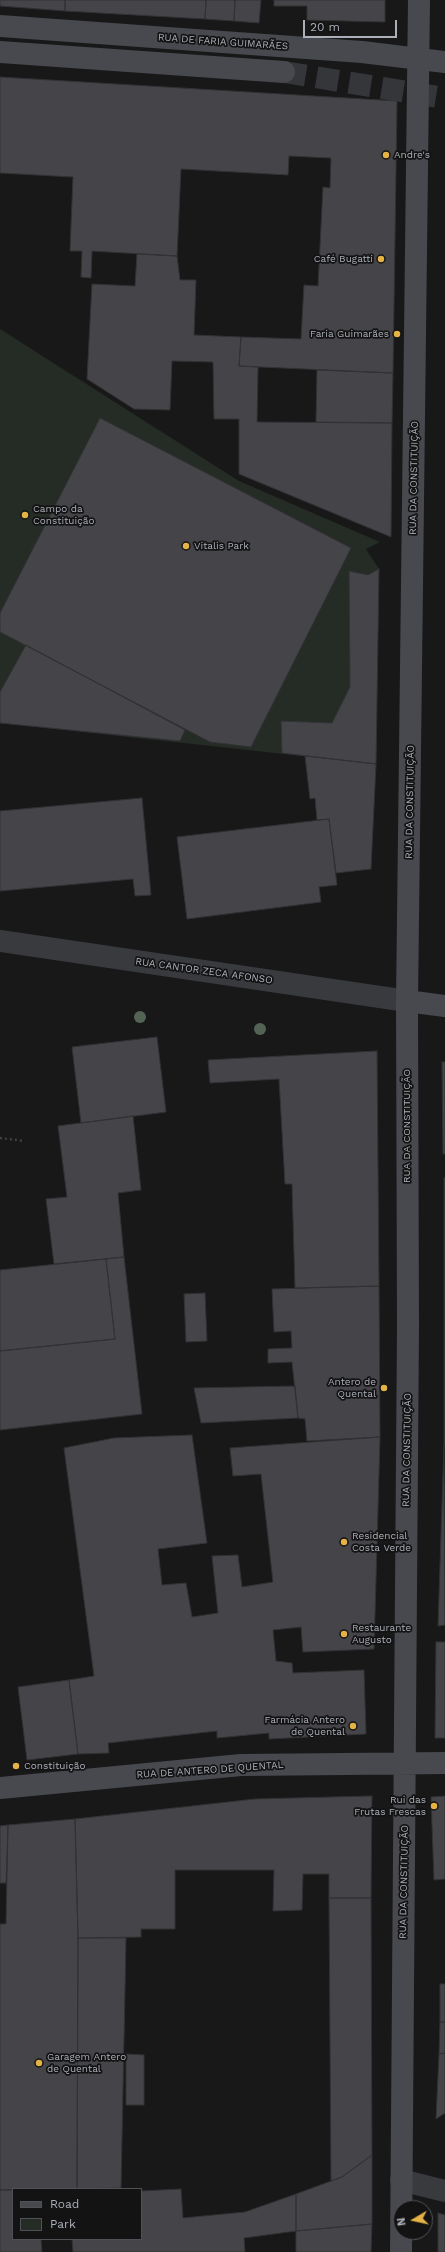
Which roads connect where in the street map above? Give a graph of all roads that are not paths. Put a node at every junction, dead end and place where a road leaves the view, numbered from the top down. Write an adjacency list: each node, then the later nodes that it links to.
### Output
1 (419, 0): 4 (main road, RUA DA CONSTITUIÇÃO)
2 (0, 26): 4 (main road, RUA DE FARIA GUIMARÃES)
3 (0, 52): 6 (main road)
4 (419, 58): 5 (main road, RUA DE FARIA GUIMARÃES); 8 (main road, RUA DA CONSTITUIÇÃO)
5 (445, 62)
6 (284, 72)
7 (0, 941): 8 (street, RUA CANTOR ZECA AFONSO)
8 (407, 1001): 9 (main road); 10 (main road, RUA DA CONSTITUIÇÃO)
9 (445, 1006)
10 (405, 1763): 11 (main road, RUA DE ANTERO DE QUENTAL); 12 (main road, RUA DE ANTERO DE QUENTAL); 13 (main road, RUA DA CONSTITUIÇÃO)
11 (445, 1763)
12 (0, 1788)
13 (401, 2180): 14 (street); 15 (main road, RUA DA CONSTITUIÇÃO)
14 (445, 2191)
15 (401, 2252)

